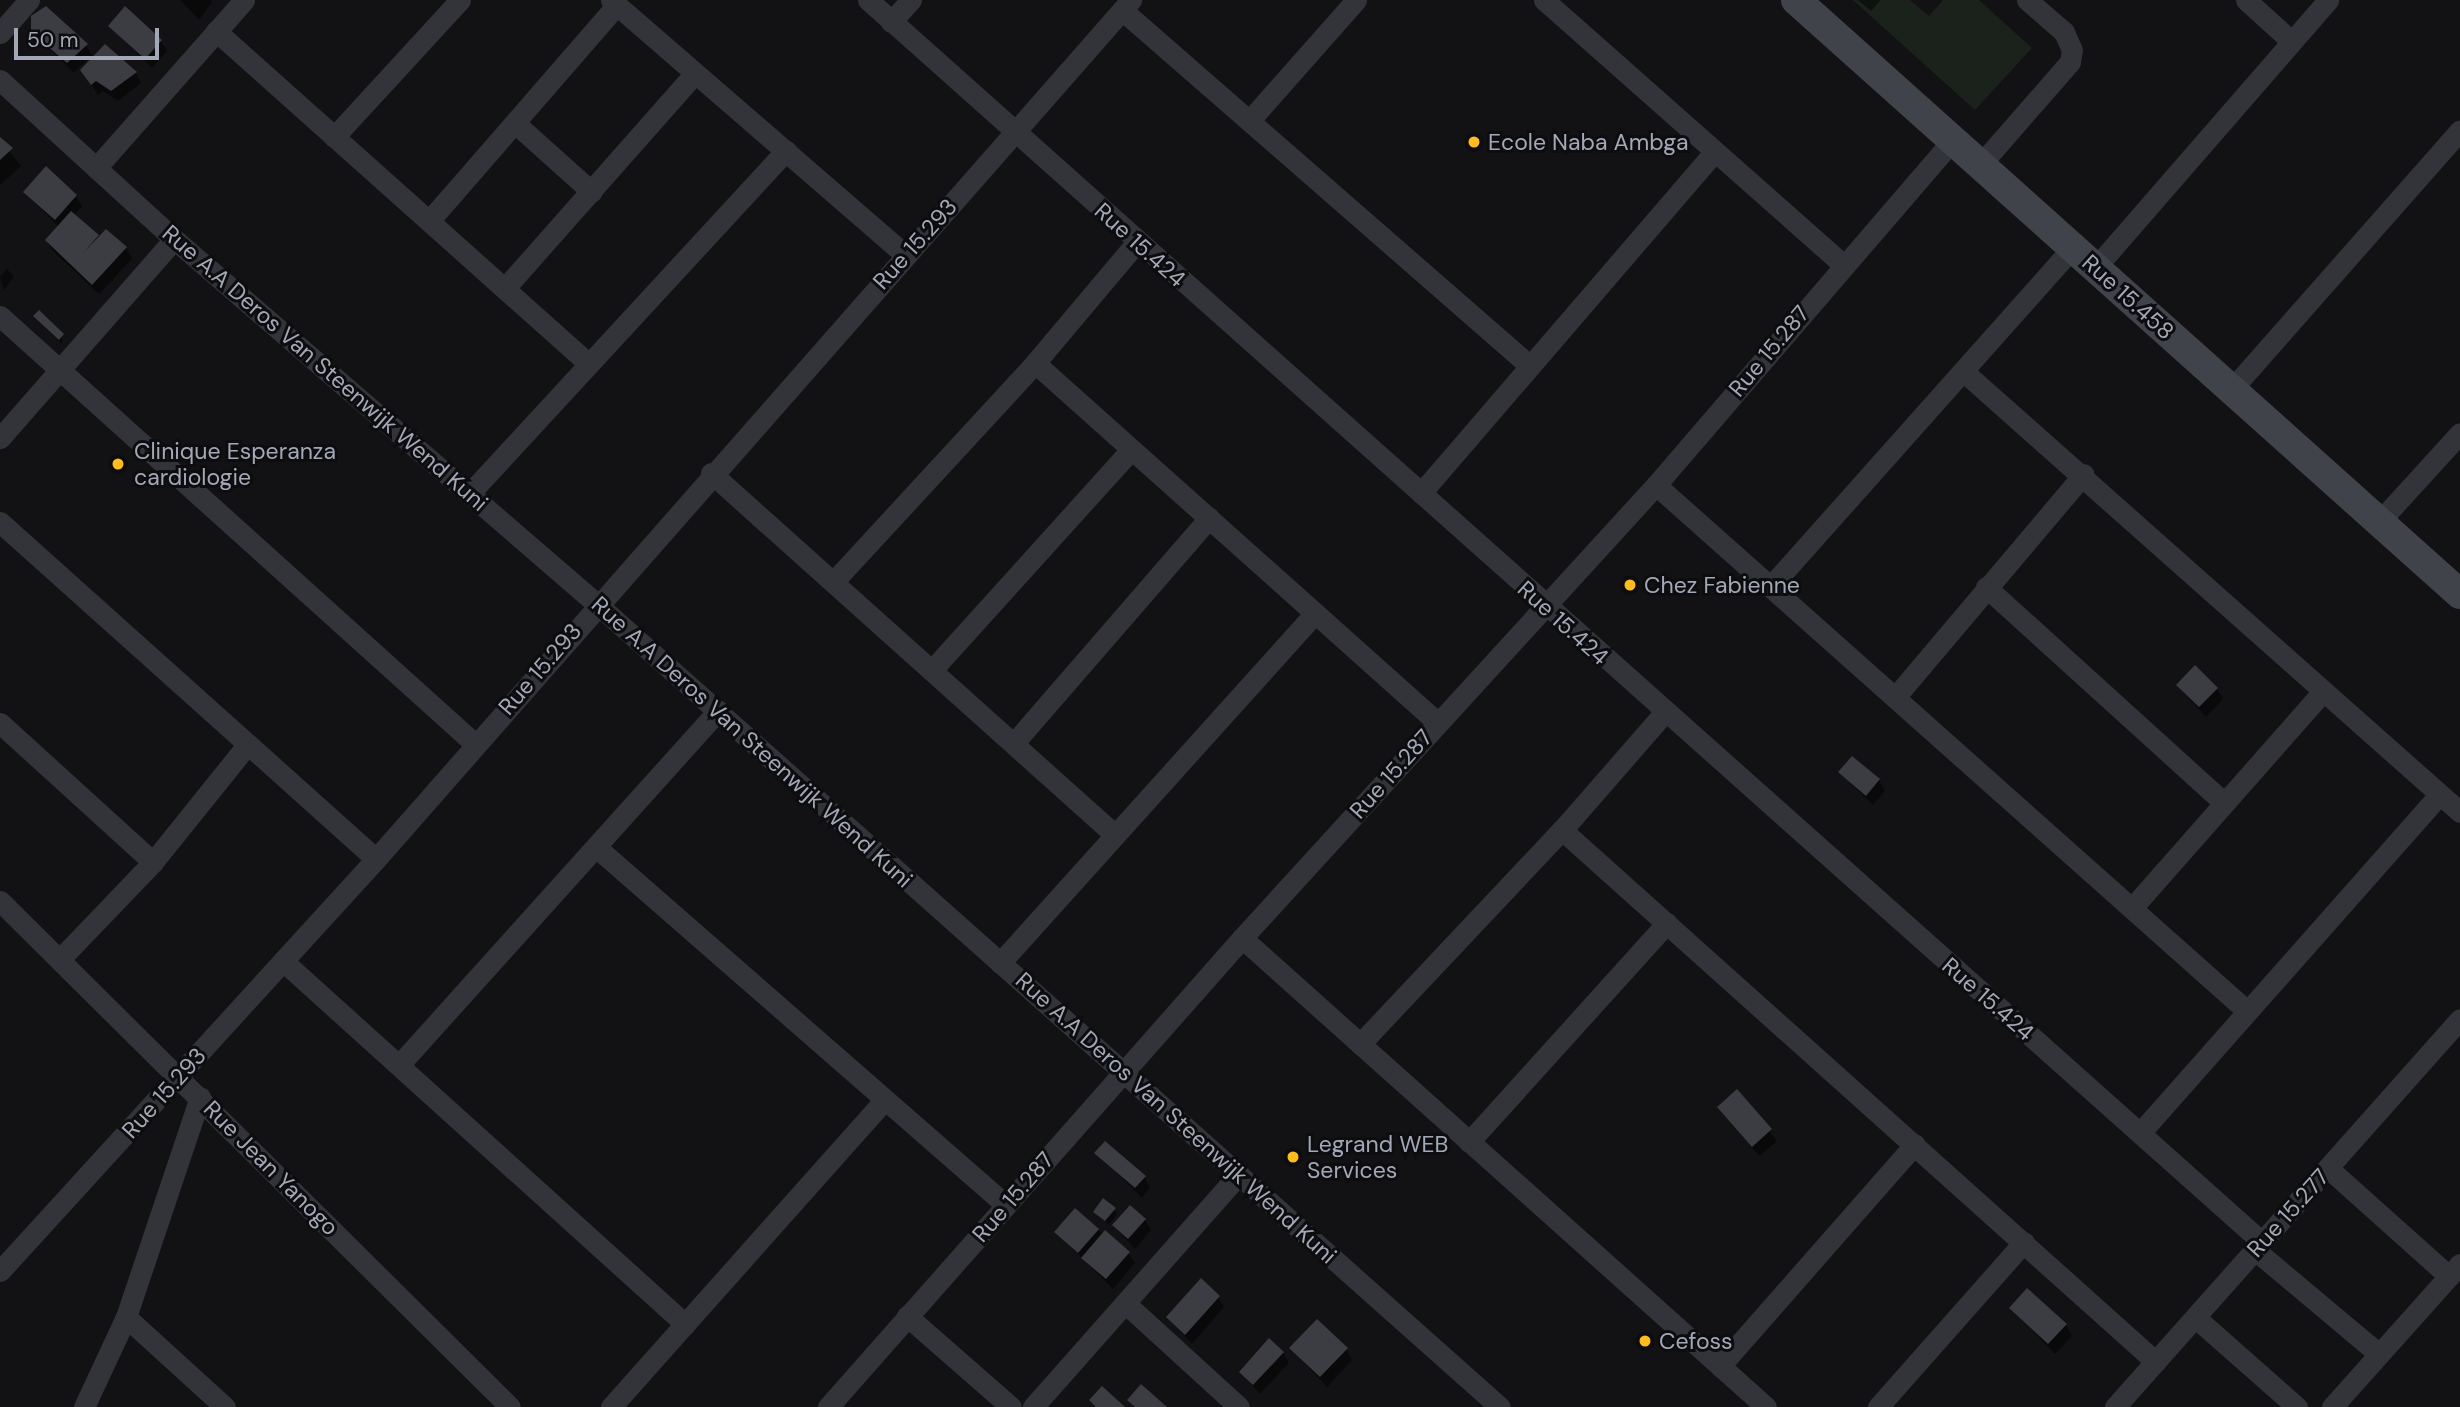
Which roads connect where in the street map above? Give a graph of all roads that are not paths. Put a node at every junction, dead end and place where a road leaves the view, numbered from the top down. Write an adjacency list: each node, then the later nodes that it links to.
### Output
1 (29, 0): 16 (street)
2 (244, 0): 15 (street)
3 (460, 0): 24 (street)
4 (868, 0): 14 (street, Rue 15.424)
5 (911, 0): 14 (street)
6 (1356, 0): 20 (street)
7 (1544, 0): 27 (street)
8 (1796, 0): 25 (main road, Rue 15.458)
9 (2027, 0): 28 (street)
10 (2246, 0): 17 (street)
11 (2328, 0): 17 (street)
12 (614, 2): 18 (street); 21 (street)
13 (1127, 5): 20 (street); 23 (street, Rue 15.293)
14 (891, 22): 23 (street, Rue 15.424)
15 (216, 31): 24 (street); 29 (street)
16 (0, 33)
17 (2291, 41): 37 (street)
18 (694, 74): 26 (street); 30 (street)
19 (0, 80): 29 (street, Rue A.A Deros Van Steenwijk Wend Kuni)
20 (1250, 120): 42 (street)
21 (515, 123): 30 (street); 31 (street)
22 (2460, 130): 45 (street)
23 (1015, 133): 33 (street, Rue 15.424); 35 (street, Rue 15.293)
24 (334, 137): 31 (street)
25 (1953, 139): 28 (main road, Rue 15.458); 36 (street, Rue 15.287)
26 (786, 150): 35 (street); 41 (street)
27 (1713, 153): 36 (street); 42 (street)
28 (1981, 164): 34 (main road, Rue 15.458)
29 (96, 168): 32 (street, Rue A.A Deros Van Steenwijk Wend Kuni)
30 (592, 192): 38 (street)
31 (429, 220): 38 (street)
32 (174, 239): 43 (street); 52 (street, Rue A.A Deros Van Steenwijk Wend Kuni)
33 (1137, 242): 40 (street); 53 (street, Rue 15.424)
34 (2073, 247): 37 (main road, Rue 15.458); 44 (street)
35 (905, 255): 49 (street, Rue 15.293)
36 (1842, 264): 51 (street, Rue 15.287)
37 (2096, 267): 45 (main road, Rue 15.458)
38 (505, 288): 41 (street)
39 (0, 316): 43 (street)
40 (1035, 363): 48 (street); 57 (street)
41 (589, 364): 52 (street)
42 (1529, 365): 53 (street)
43 (61, 371): 47 (street); 73 (street)
44 (1964, 372): 50 (street); 58 (street)
45 (2231, 390): 56 (main road, Rue 15.458)
46 (2460, 433): 56 (street)
47 (0, 438)
48 (1131, 450): 54 (street); 64 (street)
49 (711, 473): 57 (street); 61 (street, Rue 15.293)
50 (2084, 474): 59 (street); 65 (street)
51 (1656, 485): 58 (street); 62 (street, Rue 15.287)
52 (470, 493): 61 (street, Rue A.A Deros Van Steenwijk Wend Kuni)
53 (1421, 493): 62 (street, Rue 15.424)
54 (1209, 518): 63 (street); 71 (street)
55 (0, 522): 72 (street)
56 (2379, 522): 60 (main road, Rue 15.458)
57 (835, 580): 64 (street)
58 (1772, 585): 66 (street)
59 (1986, 587): 66 (street); 75 (street)
60 (2460, 594)
61 (597, 604): 67 (street, Rue A.A Deros Van Steenwijk Wend Kuni); 73 (street, Rue 15.293)
62 (1545, 607): 68 (street, Rue 15.424); 69 (street, Rue 15.287)
63 (1315, 612): 69 (street); 78 (street)
64 (932, 670): 71 (street)
65 (2323, 691): 74 (street); 75 (street)
66 (1897, 695): 83 (street)
67 (718, 711): 79 (street); 88 (street, Rue A.A Deros Van Steenwijk Wend Kuni)
68 (1664, 713): 77 (street); 97 (street, Rue 15.424)
69 (1437, 722): 85 (street, Rue 15.287)
70 (0, 723): 81 (street)
71 (1014, 743): 78 (street)
72 (248, 744): 80 (street); 81 (street)
73 (475, 744): 80 (street, Rue 15.293)
74 (2439, 795): 76 (street); 89 (street)
75 (2224, 803): 83 (street)
76 (2460, 812)
77 (1562, 830): 84 (street); 91 (street)
78 (1115, 835): 88 (street)
79 (596, 847): 92 (street); 96 (street)
80 (376, 859): 87 (street, Rue 15.293)
81 (153, 862): 86 (street)
82 (0, 901): 86 (street, Rue Jean Yanogo)
83 (2132, 908): 89 (street)
84 (1667, 923): 98 (street); 99 (street)
85 (1242, 938): 91 (street); 93 (street, Rue 15.287)
86 (61, 958): 94 (street, Rue Jean Yanogo)
87 (283, 961): 92 (street); 94 (street, Rue 15.293)
88 (1000, 962): 93 (street, Rue A.A Deros Van Steenwijk Wend Kuni)
89 (2247, 1011): 97 (street)
90 (2460, 1019): 100 (street, Rue 15.277)
91 (1360, 1044): 98 (street)
92 (399, 1065): 111 (street)
93 (1124, 1072): 101 (street, Rue A.A Deros Van Steenwijk Wend Kuni); 102 (street, Rue 15.287)
94 (180, 1076): 95 (street, Rue Jean Yanogo); 106 (street, Rue 15.293)
95 (201, 1097): 109 (street); 117 (street, Rue Jean Yanogo)
96 (883, 1102): 102 (street); 111 (street)
97 (2140, 1133): 104 (street, Rue 15.424)
98 (1469, 1142): 114 (street)
99 (1914, 1144): 103 (street); 114 (street)
100 (2328, 1168): 104 (street, Rue 15.277); 105 (street)
101 (1239, 1174): 107 (street); 123 (street, Rue A.A Deros Van Steenwijk Wend Kuni)
102 (1006, 1205): 108 (street, Rue 15.287)
103 (2024, 1242): 113 (street); 125 (street)
104 (2258, 1246): 110 (street, Rue 15.277); 112 (street, Rue 15.424)
105 (2455, 1270): 112 (street)
106 (0, 1271)
107 (1125, 1303): 121 (street); 122 (street)
108 (907, 1316): 119 (street, Rue 15.287); 120 (street)
109 (126, 1317): 115 (street); 116 (street)
110 (2196, 1318): 113 (street, Rue 15.277); 127 (street)
111 (685, 1324): 118 (street)
112 (2379, 1354): 128 (street)
113 (2156, 1362): 126 (street, Rue 15.277)
114 (1720, 1366): 124 (street)
115 (84, 1407)
116 (225, 1407)
117 (510, 1407)
118 (611, 1407)
119 (828, 1407)
120 (1011, 1407)
121 (1032, 1407)
122 (1239, 1407)
123 (1500, 1407)
124 (1766, 1407)
125 (1878, 1407)
126 (2115, 1407)
127 (2297, 1407)
128 (2332, 1407)

